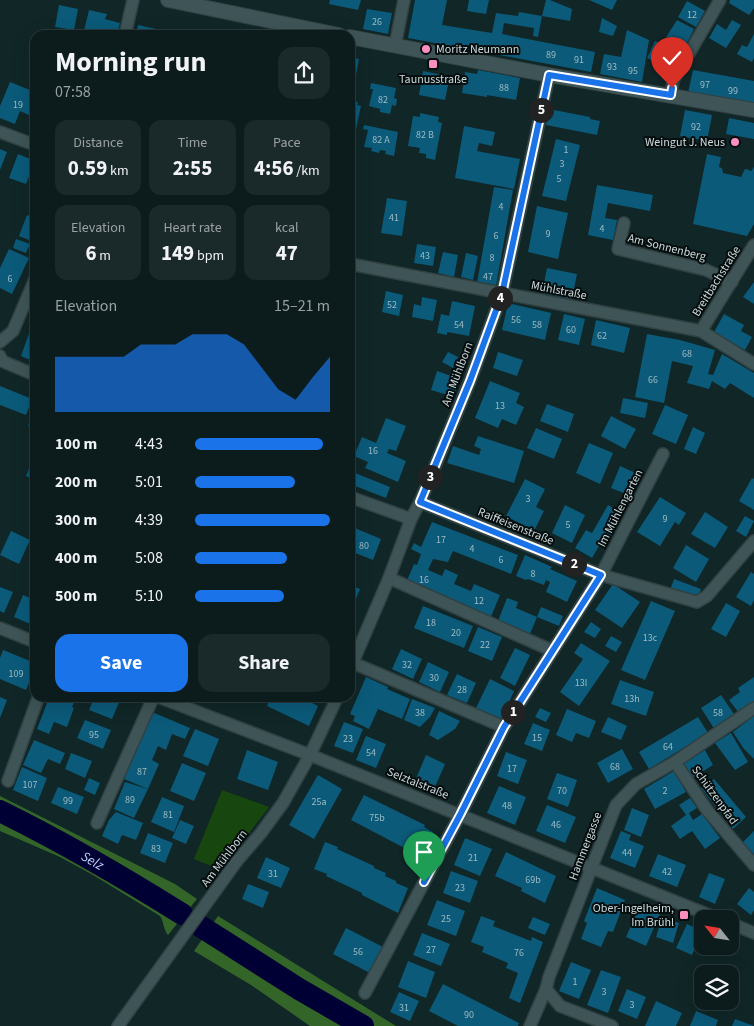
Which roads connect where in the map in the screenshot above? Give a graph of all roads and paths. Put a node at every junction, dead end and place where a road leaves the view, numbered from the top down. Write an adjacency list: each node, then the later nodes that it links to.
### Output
1 (133, 0): 5 (street)
2 (168, 0): 6 (street)
3 (404, 0): 8 (street)
4 (720, 0): 10 (street)
5 (126, 30)
6 (315, 30)
7 (355, 38): 8 (street)
8 (395, 46): 9 (street)
9 (549, 75): 10 (street); 19 (street, Am Mühlborn)
10 (671, 95): 11 (street)
11 (754, 110)
12 (0, 132): 13 (street)
13 (30, 143)
14 (624, 223): 17 (street, Am Sonnenberg)
15 (754, 245): 17 (street, Breitbachstraße)
16 (355, 265): 19 (street, Mühlstraße)
17 (732, 282): 20 (street, Breitbachstraße)
18 (30, 291): 21 (street)
19 (502, 294): 20 (street, Mühlstraße); 27 (street, Am Mühlborn)
20 (700, 331): 23 (street, Mühlstraße)
21 (0, 342)
22 (0, 356): 24 (street)
23 (754, 364)
24 (30, 372)
25 (663, 454): 30 (street, Im Mühlengarten)
26 (355, 499): 28 (street)
27 (420, 502): 28 (street, Am Mühlborn); 30 (street, Raiffeisenstraße)
28 (411, 519): 31 (street, Am Mühlborn)
29 (754, 541): 30 (street, Raiffeisenstraße)
30 (601, 575): 34 (street)
31 (388, 578): 34 (street); 35 (street, Am Mühlborn)
32 (0, 628): 33 (street)
33 (30, 640)
34 (553, 651): 42 (street)
35 (355, 656)
36 (355, 668): 42 (street)
37 (37, 702): 45 (street)
38 (151, 702): 47 (street)
39 (171, 702): 43 (street, Selztalstraße)
40 (335, 702): 43 (street, Am Mühlborn)
41 (754, 708): 44 (street, Hammergasse)
42 (504, 727): 46 (street)
43 (310, 755): 46 (street, Selztalstraße); 55 (street, Am Mühlborn)
44 (675, 762): 48 (street, Schützenpfad); 49 (street, Hammergasse)
45 (8, 782)
46 (460, 815): 49 (street, Selztalstraße); 54 (street)
47 (97, 823)
48 (754, 865)
49 (592, 868): 50 (street, Selztalstraße); 53 (street, Hammergasse)
50 (697, 910)
51 (739, 927): 52 (street)
52 (754, 933)
53 (546, 989): 56 (street, Hammergasse); 57 (street)
54 (365, 992)
55 (118, 1026)
56 (530, 1026)
57 (612, 1026)

